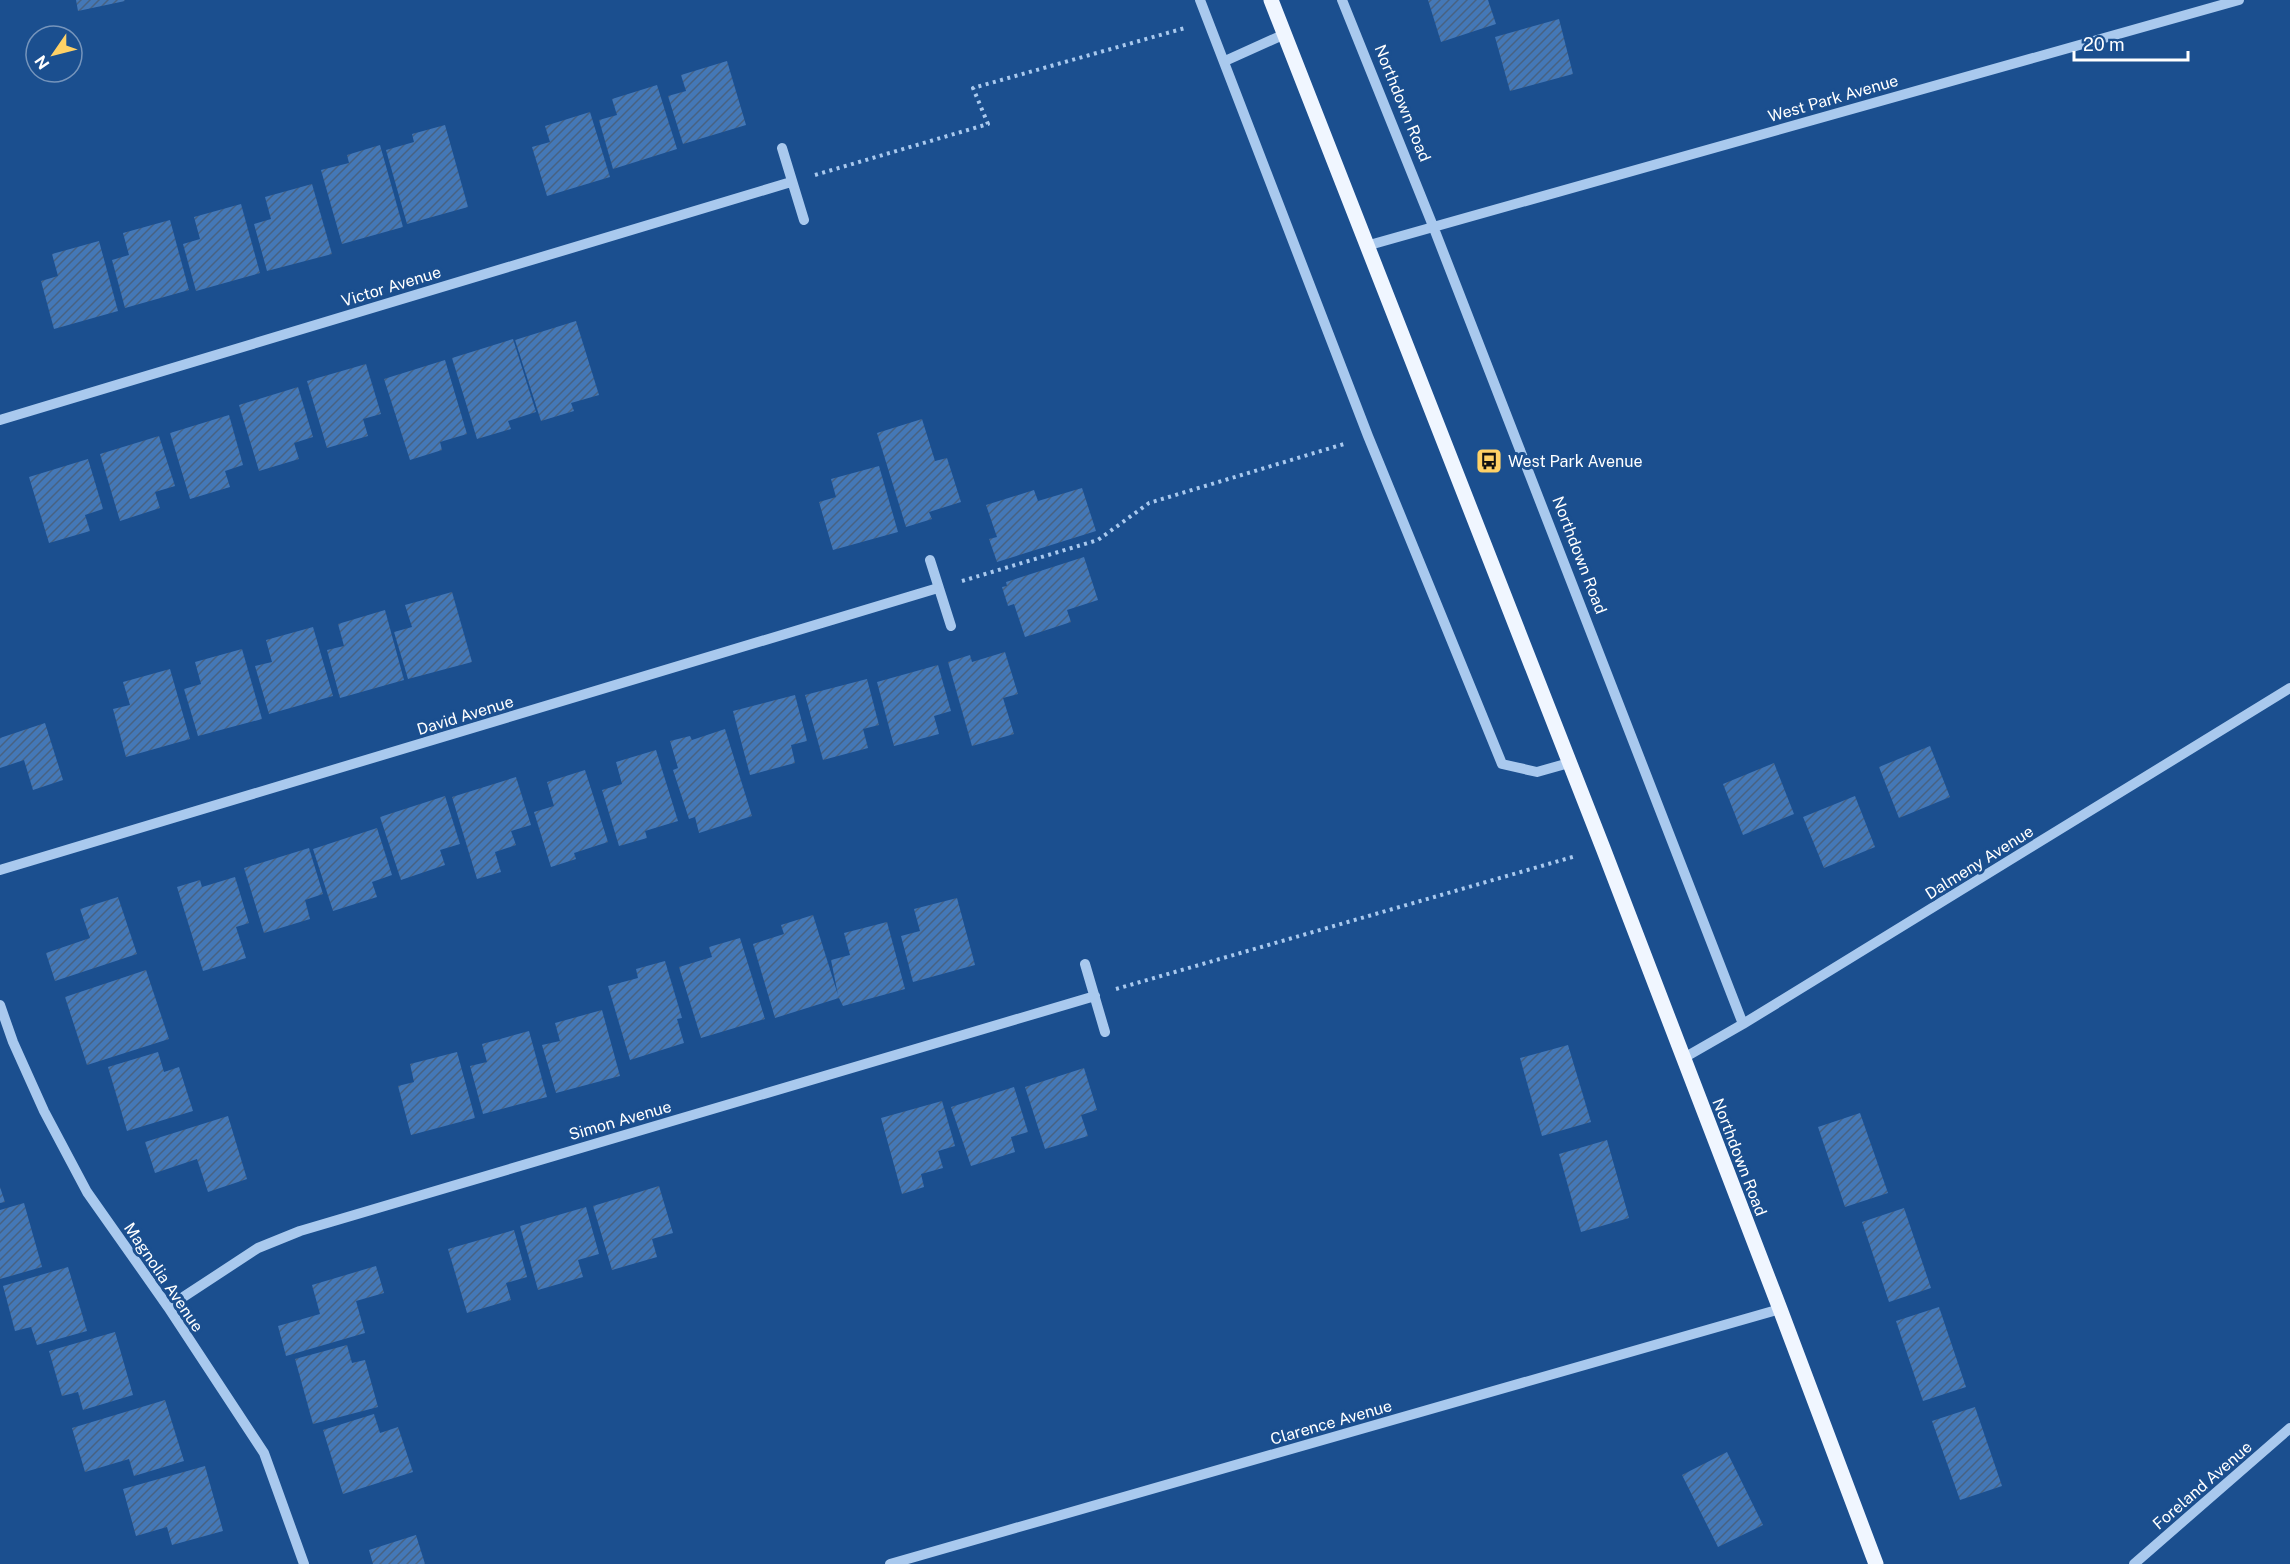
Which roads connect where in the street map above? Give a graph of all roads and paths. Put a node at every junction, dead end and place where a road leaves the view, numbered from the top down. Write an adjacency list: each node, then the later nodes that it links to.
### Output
1 (1200, 0): 5 (street)
2 (1271, 0): 6 (main road, Northdown Road)
3 (1342, 0): 11 (street, Northdown Road)
4 (2239, 0): 11 (street, West Park Avenue)
5 (1208, 21): 7 (street); 9 (path)
6 (1285, 34): 7 (street); 12 (main road, Northdown Road)
7 (1225, 61): 14 (street)
8 (782, 148): 9 (street)
9 (791, 182): 10 (street); 13 (street, Victor Avenue)
10 (804, 220)
11 (1433, 226): 12 (street, West Park Avenue); 25 (street, Northdown Road)
12 (1366, 246): 19 (main road, Northdown Road)
13 (0, 420)
14 (1368, 436): 16 (path); 19 (street)
15 (930, 560): 16 (street)
16 (938, 588): 17 (street); 21 (street, David Avenue)
17 (951, 626)
18 (2290, 688): 25 (street, Dalmeny Avenue)
19 (1569, 763): 20 (main road, Northdown Road)
20 (1603, 848): 23 (path); 27 (main road, Northdown Road)
21 (0, 870)
22 (1086, 964): 23 (street)
23 (1095, 996): 26 (street); 28 (street, Simon Avenue)
24 (0, 1005): 28 (street, Magnolia Avenue)
25 (1743, 1024): 27 (street, Dalmeny Avenue)
26 (1105, 1032)
27 (1682, 1059): 29 (main road, Northdown Road)
28 (168, 1307): 31 (street, Magnolia Avenue)
29 (1780, 1309): 32 (street, Clarence Avenue); 33 (main road, Northdown Road)
30 (2290, 1428): 34 (street, Foreland Avenue)
31 (304, 1564)
32 (890, 1564)
33 (1876, 1564)
34 (2134, 1564)

